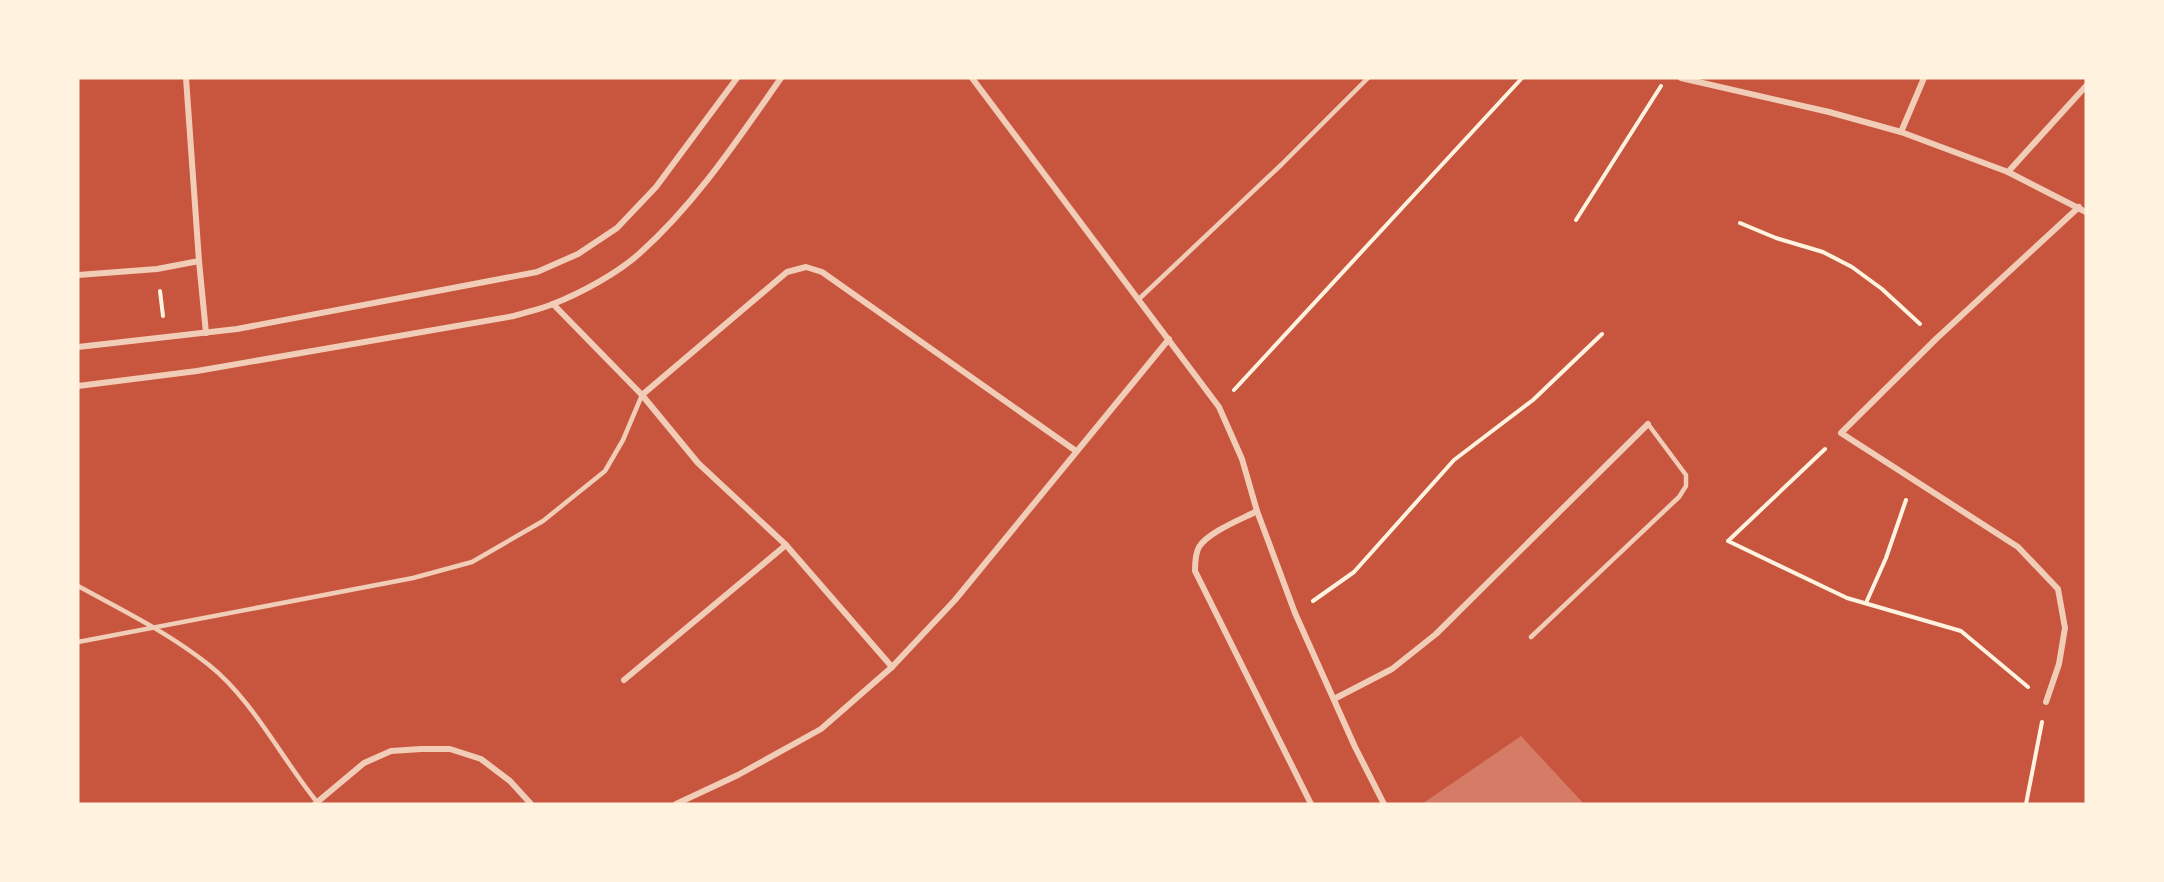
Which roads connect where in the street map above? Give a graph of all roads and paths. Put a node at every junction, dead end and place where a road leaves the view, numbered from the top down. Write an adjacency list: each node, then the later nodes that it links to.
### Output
1 (186, 78): 17 (street)
2 (737, 78): 22 (street)
3 (781, 78): 21 (street)
4 (972, 78): 20 (street)
5 (1368, 78): 20 (lane)
6 (1522, 78): 30 (path)
7 (1667, 78): 15 (path)
8 (1681, 78): 11 (street)
9 (1923, 78): 11 (street)
10 (2086, 86): 12 (street)
11 (1901, 132): 12 (street)
12 (2008, 172): 13 (street)
13 (2079, 207): 14 (street); 26 (street)
14 (2086, 212)
15 (1576, 220)
16 (1740, 223): 26 (path)
17 (199, 261): 18 (street); 22 (street)
18 (157, 269): 19 (street); 24 (path)
19 (78, 275)
20 (1139, 299): 25 (street)
21 (553, 304): 28 (street); 29 (street)
22 (206, 333): 24 (street)
23 (1602, 334): 39 (path)
24 (165, 338): 27 (street)
25 (1168, 339): 30 (street); 33 (street)
26 (1936, 339): 32 (street)
27 (78, 347)
28 (78, 386)
29 (642, 395): 33 (street); 36 (street); 40 (lane)
30 (1219, 407): 35 (street)
31 (1648, 424): 41 (lane); 45 (street)
32 (1841, 434): 34 (street); 38 (path)
33 (1076, 451): 43 (street)
34 (1913, 479): 38 (path); 46 (street)
35 (1257, 511): 39 (street); 50 (street)
36 (786, 545): 43 (street); 44 (street)
37 (78, 586): 40 (lane)
38 (1866, 603): 46 (path)
39 (1295, 614): 45 (street)
40 (153, 628): 42 (lane); 47 (lane)
41 (1531, 637)
42 (78, 642)
43 (892, 667): 49 (street)
44 (624, 680)
45 (1334, 699): 51 (street)
46 (2046, 702): 52 (path)
47 (316, 803): 48 (street)
48 (531, 804)
49 (676, 804)
50 (1311, 804)
51 (1384, 804)
52 (2026, 804)

